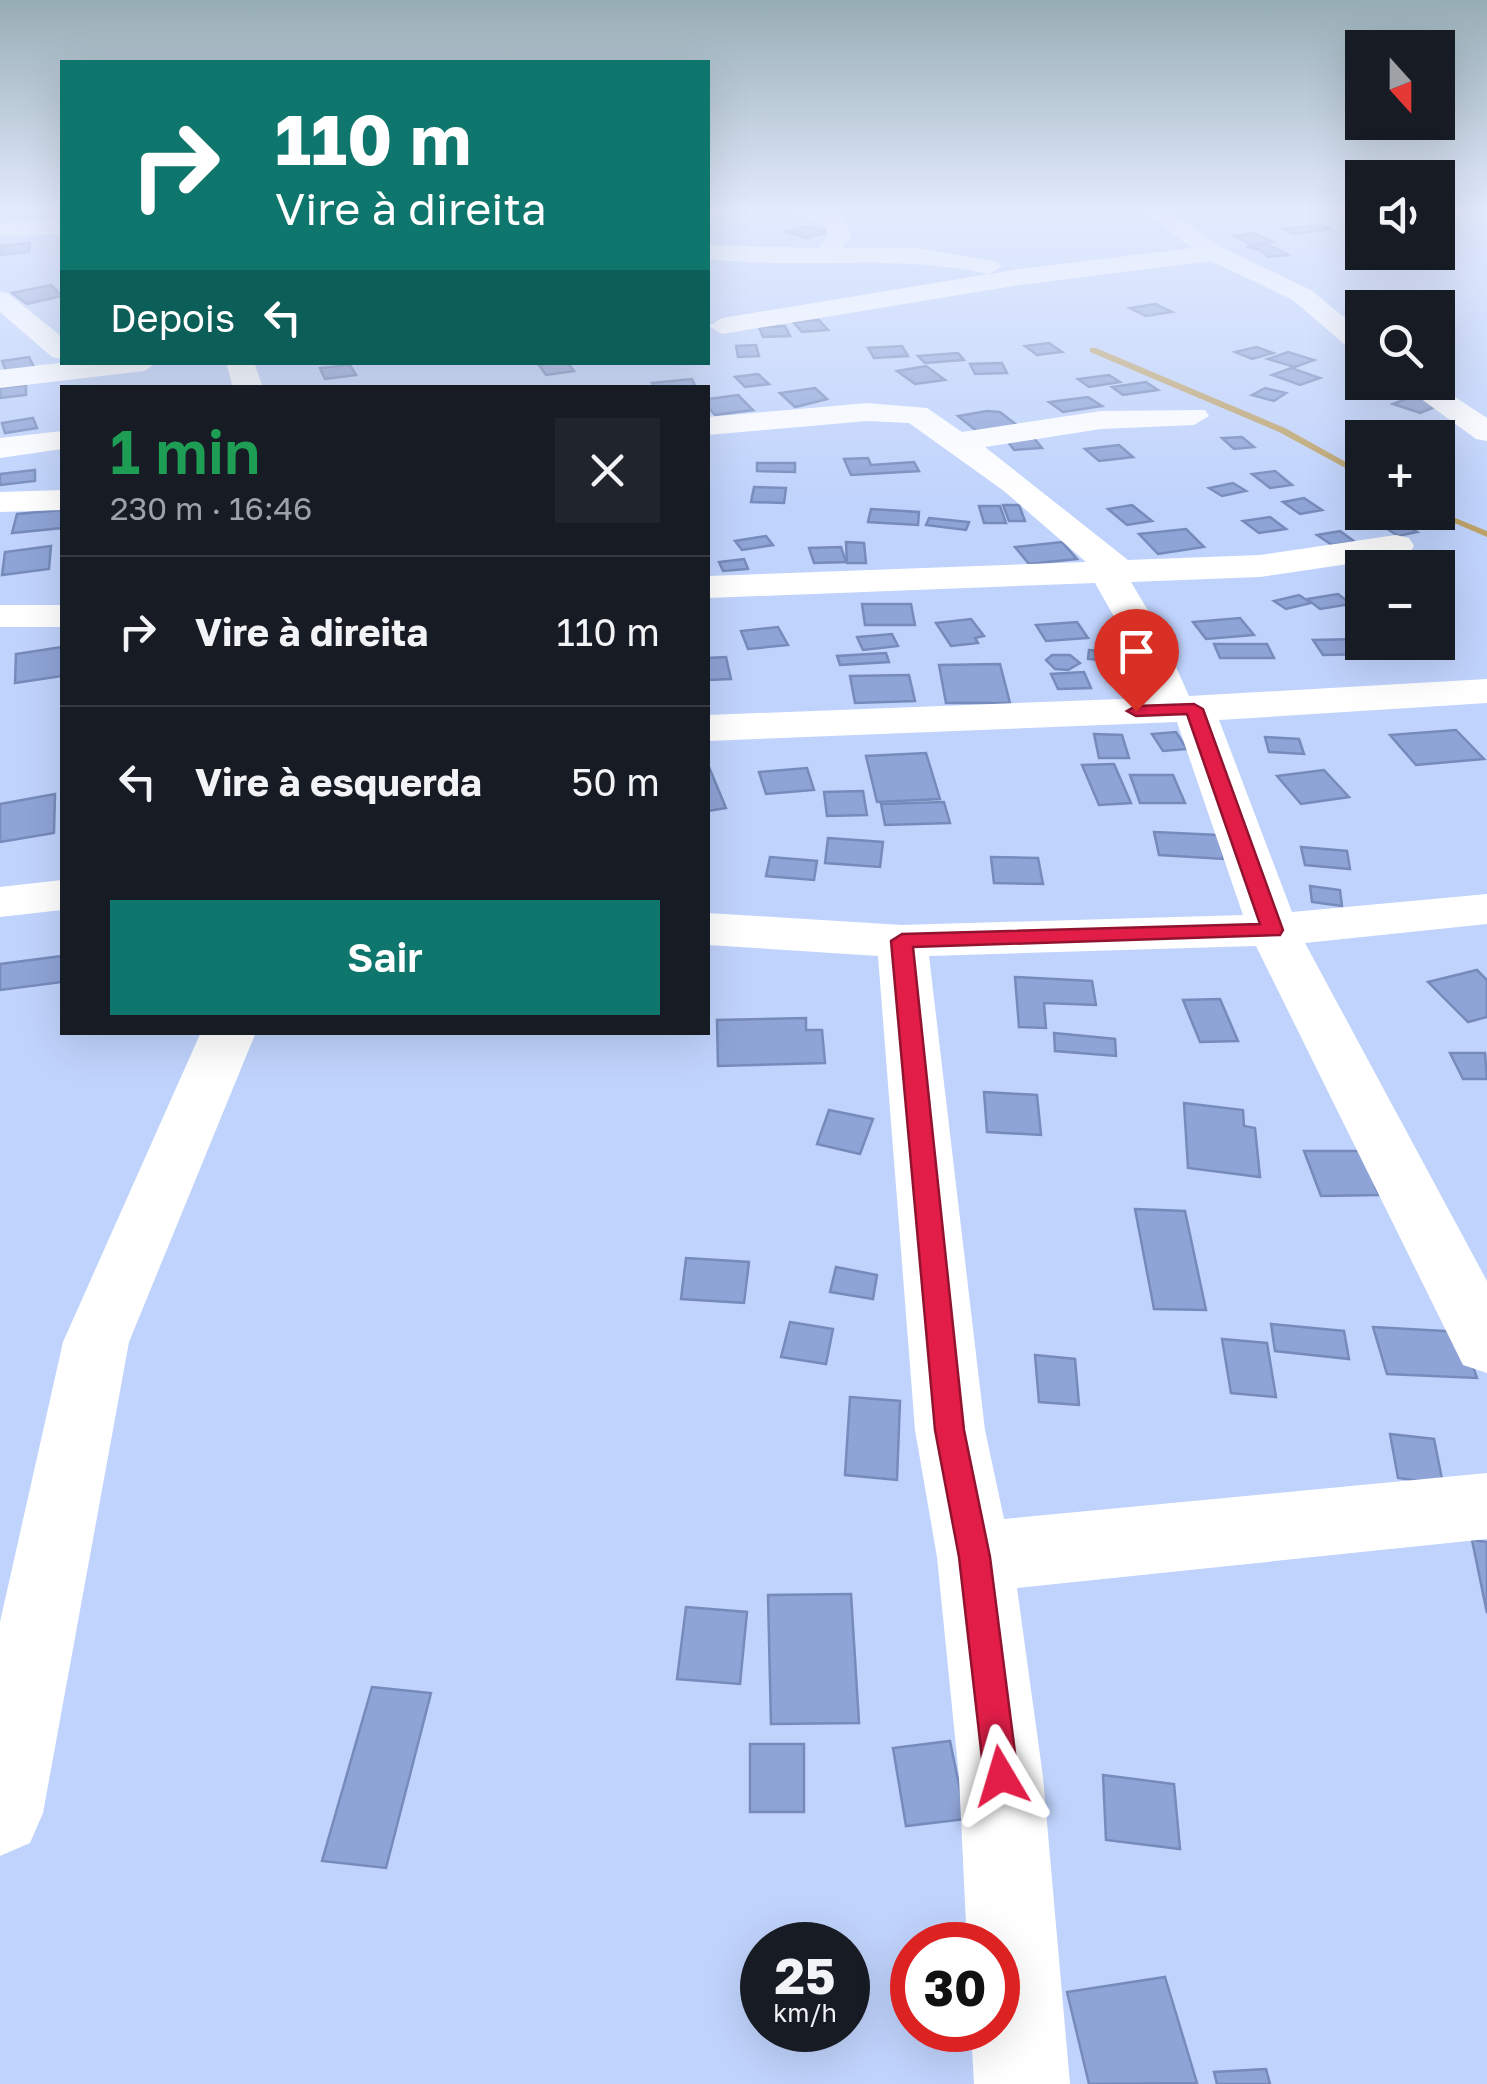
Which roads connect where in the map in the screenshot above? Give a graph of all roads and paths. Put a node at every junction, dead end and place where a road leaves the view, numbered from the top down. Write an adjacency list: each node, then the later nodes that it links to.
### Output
1 (10, 307): 6 (street)
2 (834, 307): 4 (street)
3 (1317, 307): 5 (street)
4 (722, 326)
5 (1345, 330)
6 (38, 331): 7 (street); 8 (street)
7 (0, 336)
8 (60, 349)
9 (129, 365): 10 (street)
10 (90, 373): 11 (street)
11 (0, 379)
12 (1439, 400): 15 (street)
13 (1194, 416): 17 (street)
14 (710, 426): 17 (street)
15 (1487, 432)
16 (60, 440): 18 (street)
17 (958, 442): 22 (street)
18 (0, 448)
19 (60, 500): 20 (street)
20 (0, 502)
21 (1396, 546): 22 (street)
22 (1113, 571): 23 (street); 25 (street)
23 (710, 587)
24 (1487, 691): 25 (street)
25 (1184, 709): 26 (street); 31 (street)
26 (710, 728)
27 (60, 895): 28 (street)
28 (0, 902)
29 (1487, 909): 31 (street)
30 (710, 929): 32 (street)
31 (1273, 930): 32 (street); 34 (street)
32 (902, 941): 36 (street)
33 (228, 1035): 37 (street)
34 (1487, 1345)
35 (1487, 1506): 36 (street)
36 (974, 1557): 38 (street)
37 (0, 1813)
38 (1022, 2084)

